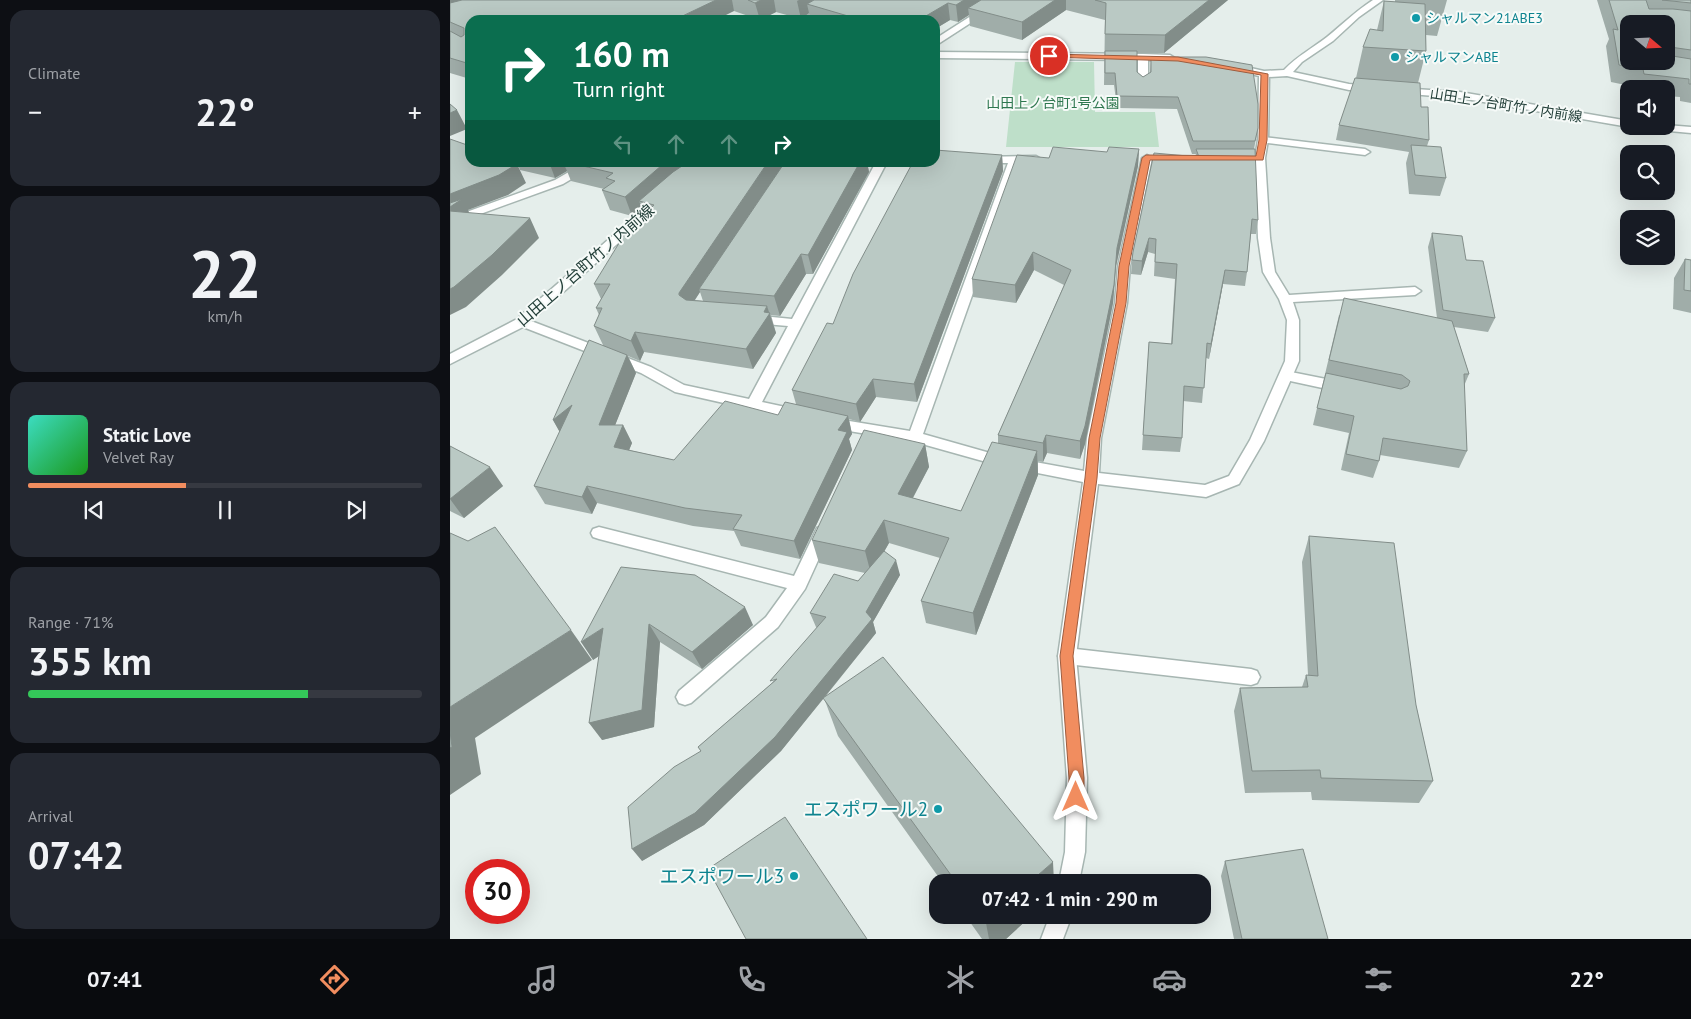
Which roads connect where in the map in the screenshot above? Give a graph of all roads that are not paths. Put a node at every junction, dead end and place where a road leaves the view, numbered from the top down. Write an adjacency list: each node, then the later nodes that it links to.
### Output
1 (835, 0): 4 (street)
2 (1002, 0): 5 (street)
3 (1379, 0): 10 (street)
4 (813, 15)
5 (940, 40)
6 (940, 55): 7 (street)
7 (1143, 57): 8 (street); 12 (street)
8 (1178, 59)
9 (1227, 66): 11 (street, 山田上ノ台町竹ノ内前線)
10 (1287, 73): 11 (street, 山田上ノ台町竹ノ内前線); 13 (street, 山田上ノ台町竹ノ内前線)
11 (1264, 74): 16 (street)
12 (1143, 84)
13 (1620, 122)
14 (1675, 129): 15 (street)
15 (1691, 130)
16 (1263, 140): 17 (street); 27 (street)
17 (1365, 152)
18 (1147, 158): 38 (street)
19 (1043, 159): 21 (street)
20 (965, 160): 21 (street)
21 (1015, 160): 36 (street)
22 (586, 167): 25 (street)
23 (879, 167): 30 (street)
24 (667, 194): 29 (street, 山田上ノ台町竹ノ内前線)
25 (450, 222)
26 (1415, 291): 27 (street)
27 (1285, 299): 32 (street)
28 (741, 318): 30 (street)
29 (522, 322): 31 (street, 山田上ノ台町竹ノ内前線); 34 (street)
30 (796, 323): 34 (street)
31 (450, 360)
32 (1286, 376): 33 (street); 38 (street)
33 (1350, 389)
34 (752, 405): 35 (street)
35 (870, 431): 36 (street); 37 (street)
36 (915, 437): 38 (street)
37 (861, 449)
38 (1091, 478): 42 (street)
39 (828, 521): 41 (street)
40 (599, 533): 41 (street)
41 (799, 584): 44 (street)
42 (1067, 656): 43 (street); 45 (street)
43 (1251, 676)
44 (685, 697)
45 (1071, 874)
46 (1058, 924): 47 (street)
47 (1052, 939)

